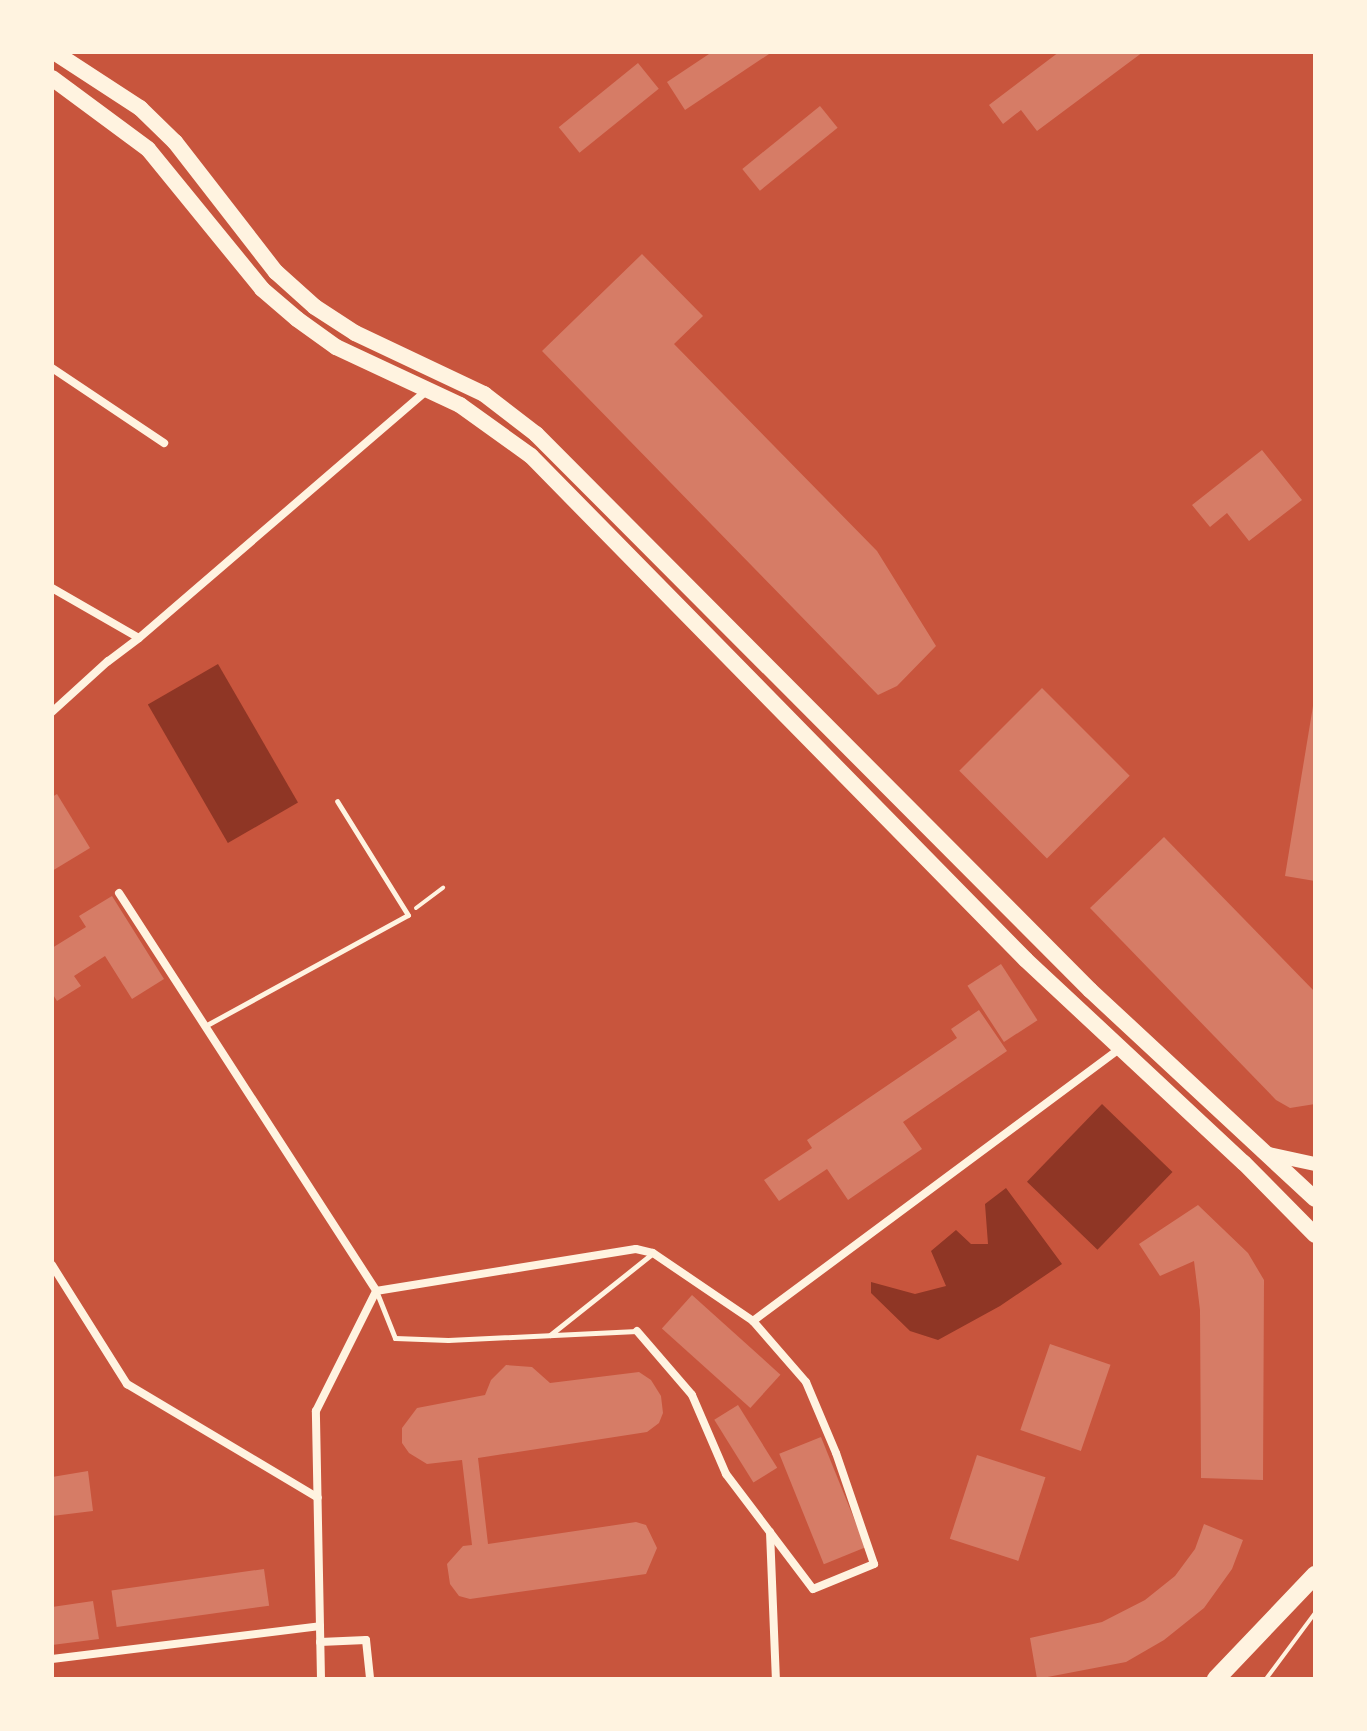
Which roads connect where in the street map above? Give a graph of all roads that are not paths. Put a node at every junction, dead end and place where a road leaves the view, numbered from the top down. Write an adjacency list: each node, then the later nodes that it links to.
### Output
1 (54, 52): 13 (main road)
2 (52, 78): 4 (main road)
3 (52, 368): 5 (street)
4 (428, 389): 7 (street); 12 (main road)
5 (164, 443)
6 (52, 588): 7 (street)
7 (139, 638): 8 (street)
8 (52, 712)
9 (337, 801): 11 (lane)
10 (119, 893): 11 (street)
11 (204, 1026): 19 (street)
12 (1119, 1049): 16 (main road); 20 (street)
13 (1267, 1153): 14 (street); 15 (main road)
14 (1315, 1164)
15 (1315, 1199)
16 (1315, 1235)
17 (653, 1253): 19 (street); 20 (street); 22 (lane)
18 (52, 1265): 23 (street)
19 (376, 1291): 22 (lane); 23 (street)
20 (753, 1321): 24 (street)
21 (637, 1331): 22 (lane); 24 (street)
22 (550, 1335)
23 (318, 1498): 26 (street)
24 (770, 1532): 31 (street)
25 (1315, 1575): 32 (highway)
26 (320, 1626): 27 (street); 28 (street)
27 (320, 1642): 29 (street); 30 (street)
28 (52, 1659)
29 (321, 1679)
30 (370, 1679)
31 (776, 1679)
32 (1216, 1679)

